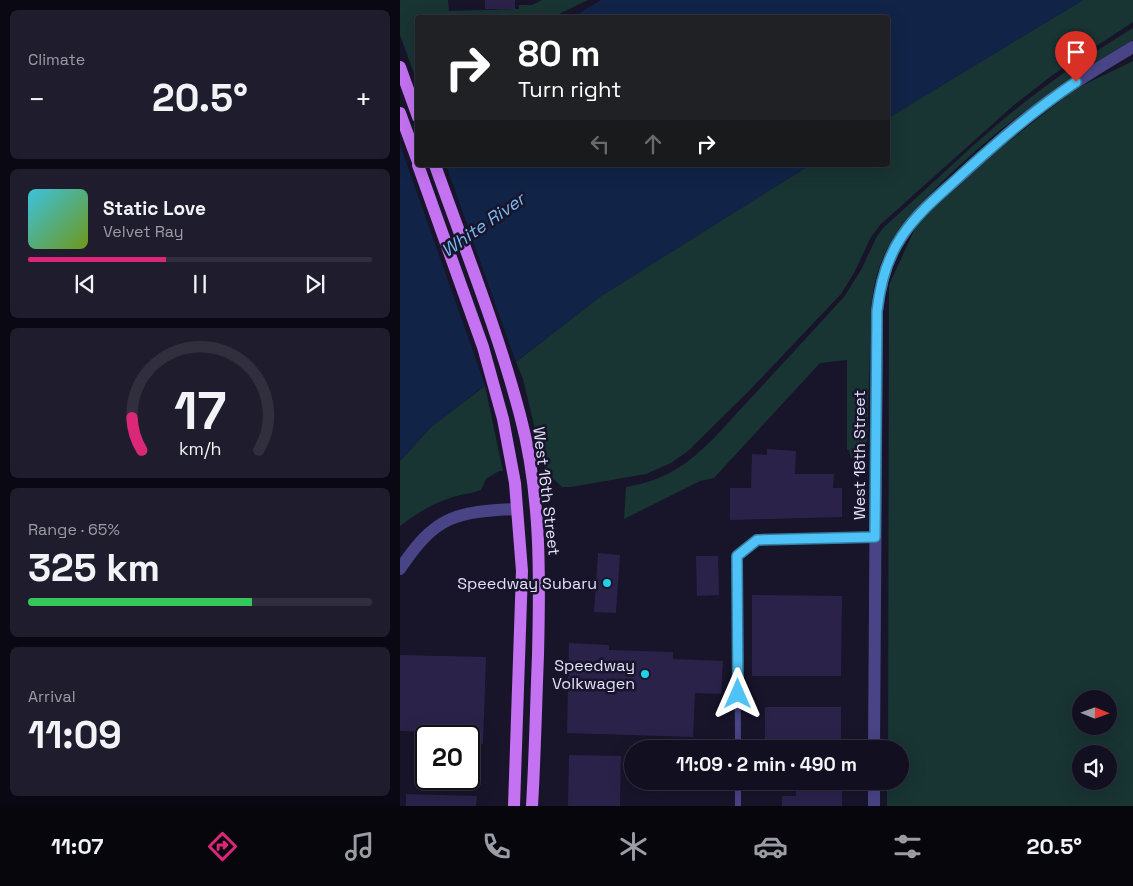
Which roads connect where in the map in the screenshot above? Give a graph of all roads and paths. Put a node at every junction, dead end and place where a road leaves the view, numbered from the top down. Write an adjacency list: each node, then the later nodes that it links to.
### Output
1 (1133, 47): 9 (street, West 18th Street)
2 (400, 67): 3 (main road)
3 (415, 108)
4 (400, 113): 5 (main road, West 16th Street)
5 (415, 156)
6 (419, 167): 8 (main road, West 16th Street)
7 (436, 167): 16 (main road, West 16th Street)
8 (517, 509): 10 (street); 15 (main road, West 16th Street)
9 (875, 537): 11 (lane); 12 (street, West 18th Street)
10 (400, 569)
11 (738, 740)
12 (874, 740)
13 (738, 790): 17 (lane)
14 (874, 790): 18 (street)
15 (514, 806)
16 (532, 806)
17 (738, 806)
18 (874, 806)

